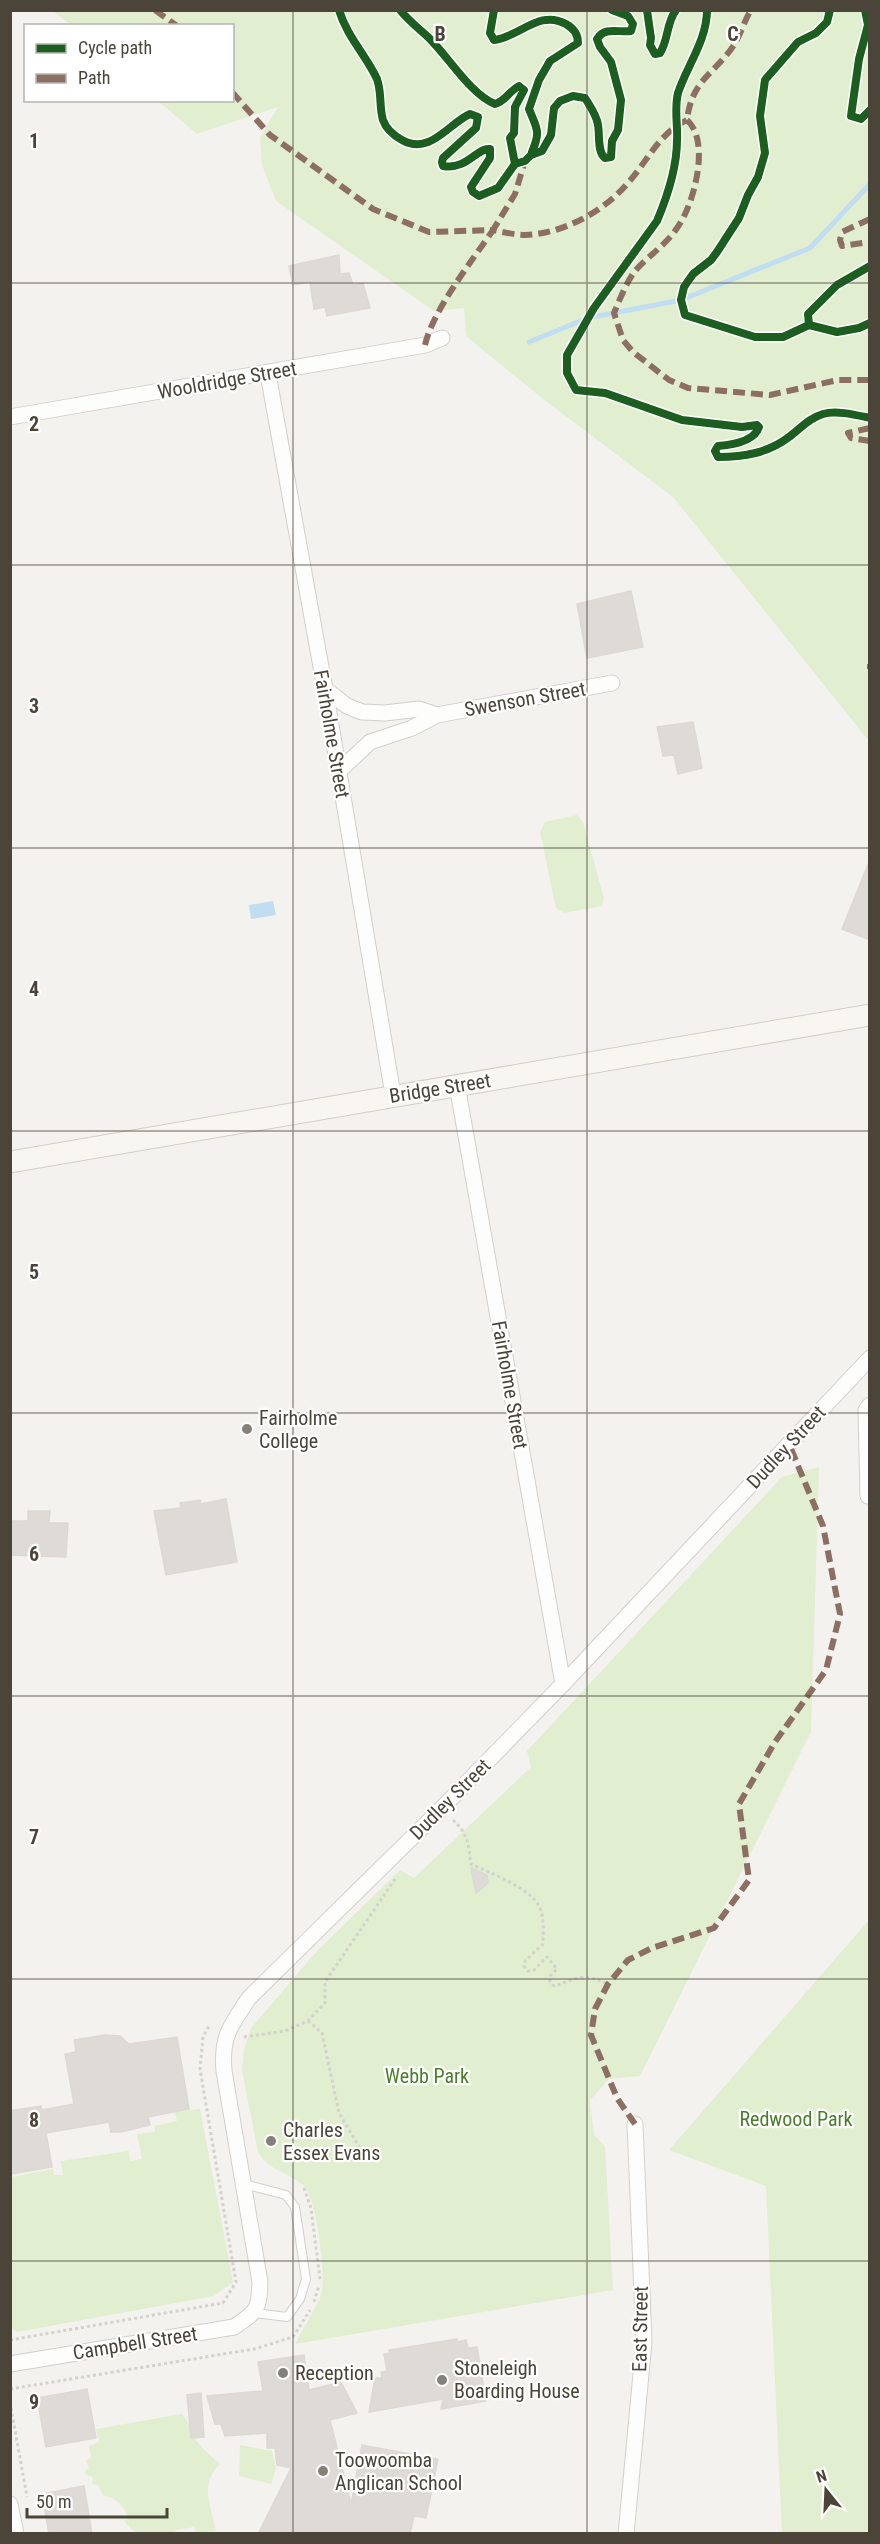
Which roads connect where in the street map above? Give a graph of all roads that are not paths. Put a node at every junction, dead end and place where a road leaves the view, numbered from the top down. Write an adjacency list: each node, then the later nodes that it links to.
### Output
1 (442, 338): 2 (street, Wooldridge Street)
2 (268, 374): 3 (street, Wooldridge Street); 5 (street, Fairholme Street)
3 (10, 417)
4 (612, 683): 6 (street, Swenson Street)
5 (325, 689): 6 (street, Swenson Street); 7 (street, Fairholme Street)
6 (437, 715): 7 (street, Swenson Street)
7 (339, 771): 10 (street, Fairholme Street)
8 (870, 1015): 9 (street, Bridge Street)
9 (457, 1085): 10 (street, Bridge Street); 15 (street, Fairholme Street)
10 (393, 1095): 11 (street, Bridge Street)
11 (10, 1162)
12 (870, 1358): 15 (street, Dudley Street)
13 (870, 1405): 14 (street)
14 (868, 1497)
15 (563, 1684): 17 (street, Dudley Street)
16 (634, 2124): 22 (street, East Street)
17 (244, 2184): 18 (street, Dudley Street); 18 (lane)
18 (255, 2313): 19 (street, Campbell Street)
19 (10, 2364)
20 (10, 2504): 21 (street)
21 (16, 2534)
22 (626, 2534)

